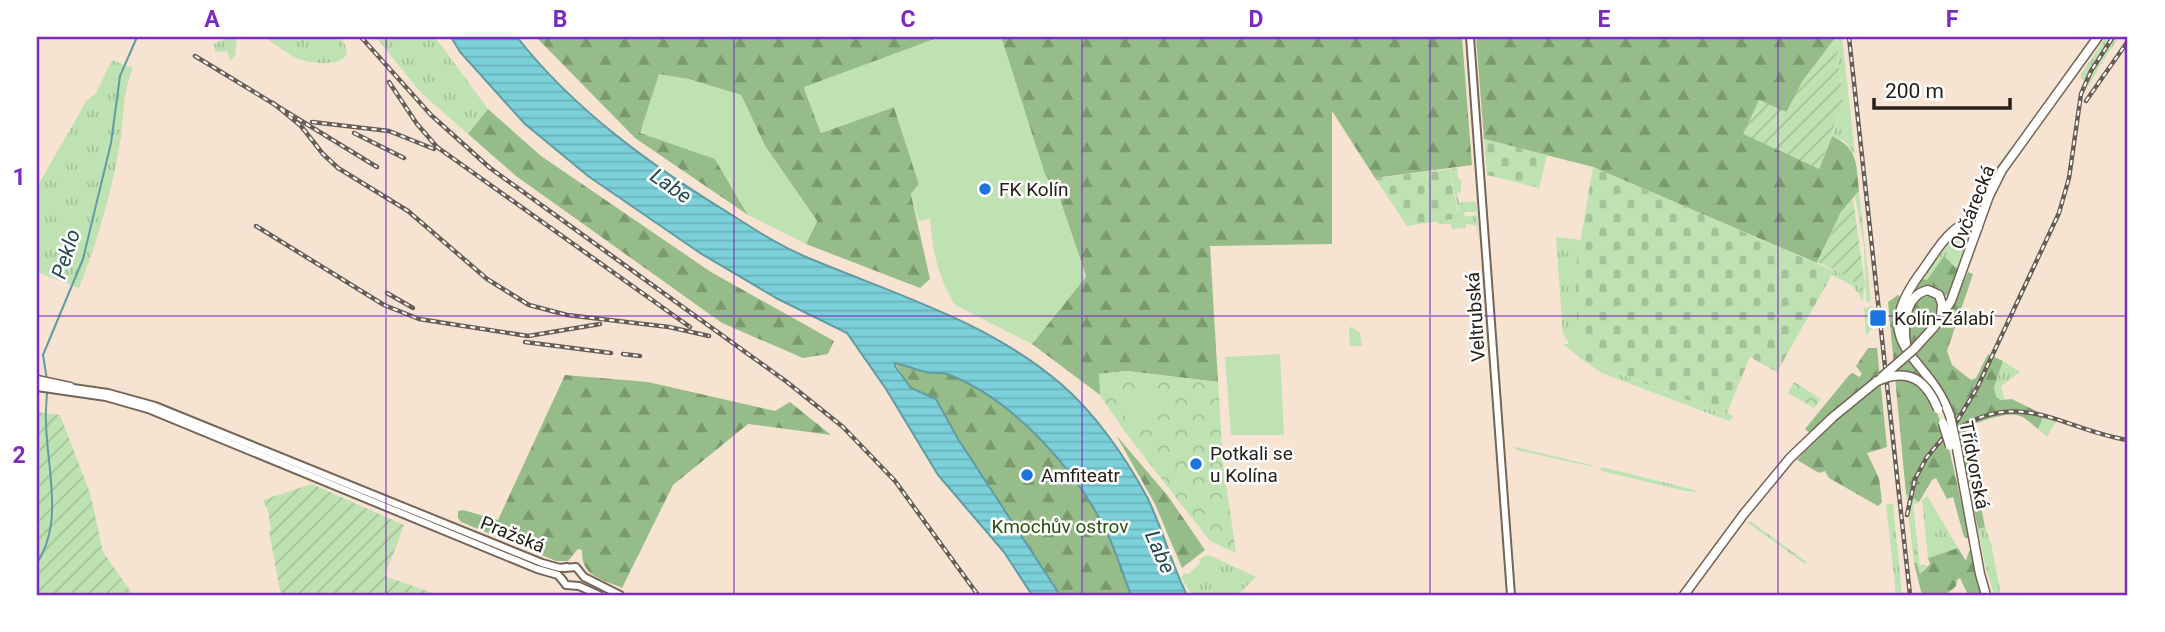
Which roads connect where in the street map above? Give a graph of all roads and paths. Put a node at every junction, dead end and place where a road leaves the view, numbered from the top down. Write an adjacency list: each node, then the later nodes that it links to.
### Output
1 (1470, 37): 17 (street, Veltrubská)
2 (2098, 37): 3 (main road, Ovčárecká)
3 (1978, 227): 4 (main road, Ovčárecká); 5 (main road, Třídvorská)
4 (1941, 319): 5 (main road); 6 (main road, Ovčárecká, bridge)
5 (1910, 356): 10 (main road, Třídvorská, bridge)
6 (1877, 381): 10 (main road, bridge); 18 (main road, Ovčárecká)
7 (37, 383): 8 (main road)
8 (53, 386): 9 (main road); 13 (street)
9 (70, 387): 11 (street, Pražská)
10 (1953, 444): 19 (main road, Třídvorská)
11 (567, 567): 12 (street); 13 (street)
12 (580, 572): 14 (street); 16 (street)
13 (563, 581): 14 (street)
14 (573, 586): 15 (street)
15 (600, 595)
16 (620, 595)
17 (1511, 595)
18 (1684, 595)
19 (1986, 595)

